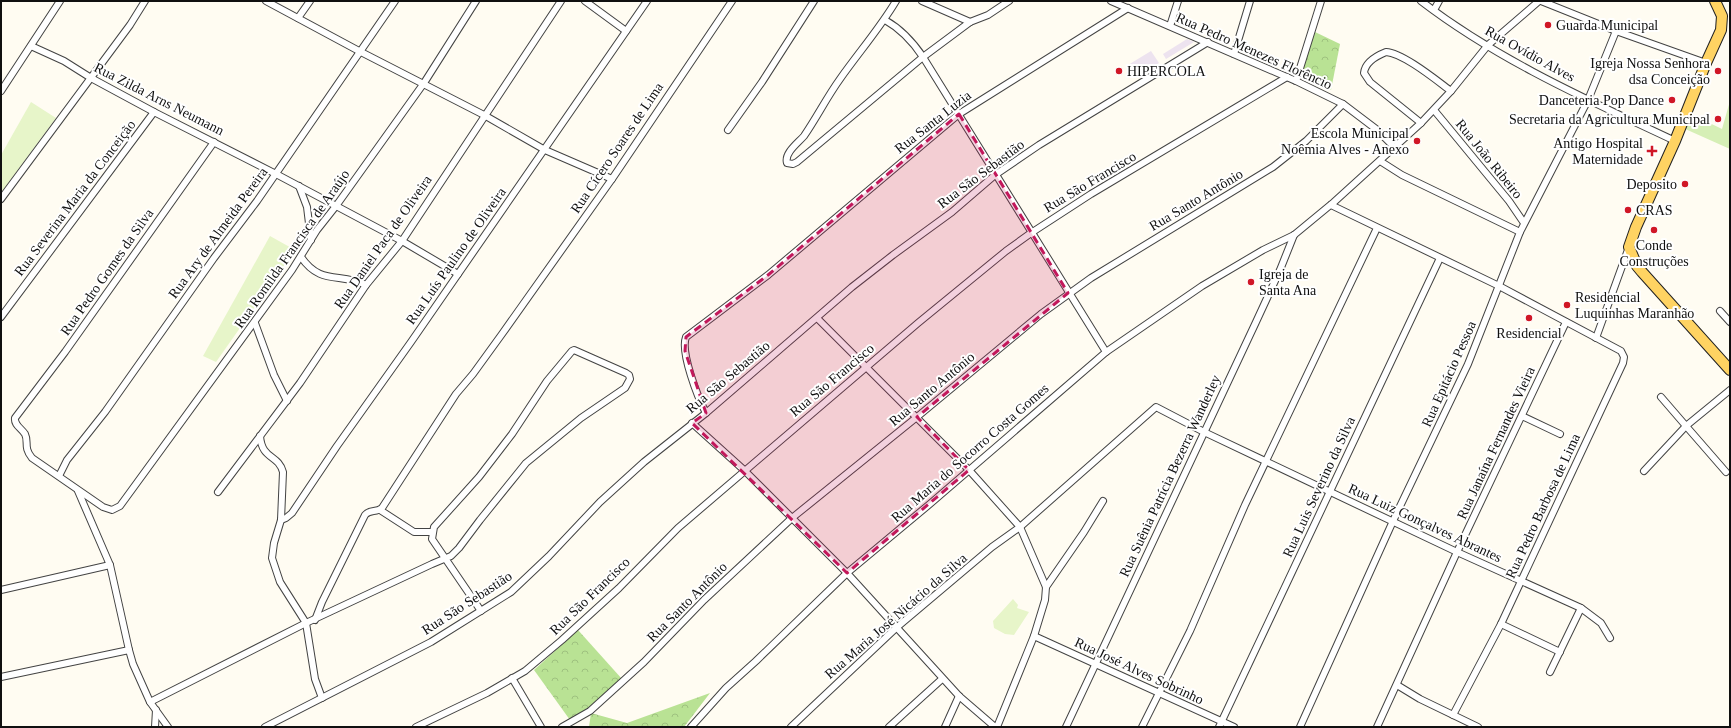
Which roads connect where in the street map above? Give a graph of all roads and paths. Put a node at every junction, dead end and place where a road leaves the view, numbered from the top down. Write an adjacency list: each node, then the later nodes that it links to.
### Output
1 (60, 1): 33 (street)
2 (145, 1): 39 (street)
3 (266, 1): 25 (street)
4 (310, 1): 25 (street)
5 (395, 1): 34 (street, Rua Ary de Almeida Pereira)
6 (476, 1): 41 (street, Rua Romilda Francisca de Araújo)
7 (561, 1): 49 (street, Rua Daniel Paca de Oliveira)
8 (585, 1): 30 (street)
9 (647, 1): 30 (street, Rua Luís Paulino de Oliveira)
10 (732, 1): 59 (street, Rua Cícero Soares de Lima)
11 (814, 1): 51 (street)
12 (896, 1): 26 (street)
13 (922, 1): 27 (street)
14 (1009, 1): 27 (street)
15 (1111, 1): 23 (street, Rua Pedro Menezes Florêncio)
16 (1178, 1): 28 (street)
17 (1250, 1): 35 (street)
18 (1321, 1): 40 (street)
19 (1421, 1): 24 (street, Rua Ovídio Alves)
20 (1439, 1): 24 (street)
21 (1540, 1): 29 (street); 32 (street, Rua Maria do Socorro Costa Gomes)
22 (1716, 3): 37 (main road)
23 (1128, 8): 28 (street, Rua Pedro Menezes Florêncio); 48 (street, Rua Santa Luzia)
24 (1434, 10): 32 (street, Rua Ovídio Alves)
25 (298, 18): 34 (street)
26 (885, 20): 36 (street); 36 (street)
27 (970, 22): 36 (street)
28 (1170, 26): 31 (street, Rua Pedro Menezes Florêncio)
29 (1616, 30): 37 (street); 44 (street, Rua Epitácio Pessoa)
30 (626, 31): 55 (street, Rua Luís Paulino de Oliveira)
31 (1208, 42): 35 (street, Rua Pedro Menezes Florêncio); 58 (street, Rua São Sebastião)
32 (1488, 45): 43 (street, Rua Maria do Socorro Costa Gomes); 44 (street, Rua Ovídio Alves)
33 (31, 46): 39 (street, Rua Zilda Arns Neumann); 42 (street)
34 (359, 51): 41 (street); 57 (street, Rua Ary de Almeida Pereira)
35 (1234, 54): 38 (street, Rua Pedro Menezes Florêncio)
36 (923, 57): 48 (street)
37 (1706, 63): 52 (main road)
38 (1287, 77): 40 (street, Rua Pedro Menezes Florêncio); 67 (street, Rua São Francisco)
39 (91, 78): 47 (street, Rua Zilda Arns Neumann); 61 (street)
40 (1296, 81): 45 (street, Rua Pedro Menezes Florêncio)
41 (424, 83): 49 (street); 63 (street, Rua Romilda Francisca de Araújo)
42 (1, 91)
43 (1451, 91): 46 (street, Rua Maria do Socorro Costa Gomes); 50 (street)
44 (1588, 100): 52 (street, Rua Ovídio Alves); 64 (street, Rua Epitácio Pessoa)
45 (1343, 104): 54 (street, Rua Pedro Menezes Florêncio); 77 (street, Rua Santo Antônio)
46 (1434, 110): 50 (street, Rua Maria do Socorro Costa Gomes); 64 (street, Rua João Ribeiro)
47 (154, 112): 53 (street, Rua Zilda Arns Neumann); 79 (street, Rua Severina Maria da Conceição)
48 (959, 114): 58 (street); 92 (street, Rua Santa Luzia)
49 (484, 115): 55 (street); 70 (street, Rua Daniel Paca de Oliveira)
50 (1421, 123): 54 (street, Rua Maria do Socorro Costa Gomes)
51 (728, 130)
52 (1675, 141): 71 (main road)
53 (214, 142): 57 (street, Rua Zilda Arns Neumann); 105 (street, Rua Pedro Gomes da Silva)
54 (1396, 148): 56 (street, Rua Maria do Socorro Costa Gomes)
55 (545, 150): 59 (street); 74 (street, Rua Luís Paulino de Oliveira)
56 (1380, 161): 62 (street, Rua Maria do Socorro Costa Gomes); 66 (street)
57 (276, 174): 60 (street, Rua Zilda Arns Neumann); 105 (street, Rua Ary de Almeida Pereira)
58 (995, 175): 67 (street); 80 (street, Rua São Sebastião)
59 (612, 179): 110 (street, Rua Cícero Soares de Lima)
60 (299, 186): 63 (street, Rua Zilda Arns Neumann); 69 (street)
61 (1, 199)
62 (1331, 205): 65 (street, Rua Pedro Barbosa de Lima); 68 (street, Rua Maria do Socorro Costa Gomes)
63 (336, 206): 69 (street, Rua Romilda Francisca de Araújo); 70 (street, Rua Zilda Arns Neumann)
64 (1524, 223): 66 (street, Rua Epitácio Pessoa)
65 (1377, 228): 73 (street, Rua Pedro Barbosa de Lima); 100 (street)
66 (1520, 232): 76 (street, Rua Epitácio Pessoa)
67 (1031, 233): 77 (street); 86 (street, Rua São Francisco)
68 (1294, 234): 85 (street, Rua Maria do Socorro Costa Gomes); 97 (street, Rua Suênia Patrícia Bezerra Wanderley)
69 (311, 240): 72 (street, Rua Romilda Francisca de Araújo)
70 (402, 241): 74 (street, Rua Zilda Arns Neumann); 75 (street, Rua Daniel Paca de Oliveira)
71 (1629, 247): 84 (street); 87 (main road)
72 (301, 257): 75 (street); 83 (street, Rua Romilda Francisca de Araújo)
73 (1440, 258): 76 (street, Rua Pedro Barbosa de Lima); 107 (street, Rua Luis Severino da Silva)
74 (458, 274): 112 (street, Rua Luís Paulino de Oliveira)
75 (366, 285): 90 (street, Rua Daniel Paca de Oliveira)
76 (1499, 286): 81 (street, Rua Pedro Barbosa de Lima); 113 (street, Rua Epitácio Pessoa)
77 (1068, 293): 85 (street); 94 (street, Rua Santo Antônio)
78 (1720, 311): 82 (street)
79 (1, 317)
80 (817, 318): 86 (street); 92 (street, Rua São Sebastião)
81 (1566, 322): 84 (street, Rua Pedro Barbosa de Lima); 93 (street, Rua Janaína Fernandes Vieira)
82 (1730, 322)
83 (255, 323): 90 (street); 106 (street, Rua Romilda Francisca de Araújo)
84 (1596, 338): 120 (street, Rua Pedro Barbosa de Lima)
85 (1106, 352): 102 (street, Rua Maria do Socorro Costa Gomes)
86 (866, 367): 94 (street); 101 (street, Rua São Francisco)
87 (1730, 370)
88 (1730, 390): 96 (street)
89 (1661, 397): 96 (street)
90 (287, 400): 99 (street, Rua Daniel Paca de Oliveira)
91 (1156, 407): 97 (street, Rua Luiz Gonçalves Abrantes); 114 (street, Rua Maria José Nicácio da Silva)
92 (706, 413): 95 (street, Rua São Sebastião)
93 (1522, 416): 98 (street); 116 (street, Rua Janaína Fernandes Vieira)
94 (917, 417): 102 (street); 111 (street, Rua Santo Antônio)
95 (692, 423): 101 (street); 124 (street, Rua São Sebastião)
96 (1686, 426): 103 (street); 104 (street)
97 (1204, 432): 100 (street, Rua Luiz Gonçalves Abrantes); 133 (street, Rua Suênia Patrícia Bezerra Wanderley)
98 (1560, 434)
99 (260, 436): 108 (street, Rua Daniel Paca de Oliveira); 112 (street)
100 (1265, 461): 107 (street, Rua Luiz Gonçalves Abrantes); 139 (street)
101 (744, 470): 111 (street); 136 (street, Rua São Francisco)
102 (969, 470): 114 (street); 119 (street, Rua Maria do Socorro Costa Gomes)
103 (1644, 471)
104 (1726, 472)
105 (59, 476): 106 (street)
106 (77, 489): 118 (street)
107 (1330, 491): 113 (street, Rua Luiz Gonçalves Abrantes); 146 (street, Rua Luis Severino da Silva)
108 (218, 492)
109 (1103, 501): 121 (street)
110 (380, 510): 115 (street); 125 (street)
111 (792, 518): 119 (street); 145 (street, Rua Santo Antônio)
112 (281, 520): 126 (street)
113 (1393, 521): 116 (street, Rua Luiz Gonçalves Abrantes); 161 (street, Rua Epitácio Pessoa)
114 (1020, 527): 121 (street); 128 (street, Rua Maria José Nicácio da Silva)
115 (432, 532): 117 (street); 117 (street)
116 (1458, 552): 120 (street, Rua Luiz Gonçalves Abrantes); 138 (street, Rua Janaína Fernandes Vieira)
117 (446, 559): 124 (street); 125 (street)
118 (110, 565): 122 (street); 131 (street)
119 (847, 573): 128 (street); 153 (street, Rua Maria do Socorro Costa Gomes)
120 (1521, 581): 123 (street, Rua Luiz Gonçalves Abrantes); 127 (street, Rua Pedro Barbosa de Lima)
121 (1046, 587): 129 (street)
122 (1, 590)
123 (1581, 608): 130 (street, Rua Luiz Gonçalves Abrantes); 132 (street)
124 (481, 611): 141 (street, Rua São Sebastião)
125 (315, 620): 126 (street)
126 (306, 623): 141 (street); 142 (street)
127 (1501, 624): 132 (street); 144 (street, Rua Pedro Barbosa de Lima)
128 (896, 628): 137 (street); 154 (street, Rua Maria José Nicácio da Silva)
129 (1034, 636): 133 (street, Rua José Alves Sobrinho); 157 (street)
130 (1610, 638)
131 (129, 650): 135 (street); 142 (street)
132 (1560, 652): 134 (street)
133 (1096, 664): 139 (street, Rua José Alves Sobrinho); 158 (street, Rua Suênia Patrícia Bezerra Wanderley)
134 (1550, 672)
135 (1, 677)
136 (512, 678): 150 (street, Rua São Francisco); 151 (street)
137 (942, 679): 140 (street); 155 (street)
138 (1397, 685): 144 (street); 162 (street, Rua Janaína Fernandes Vieira)
139 (1158, 693): 146 (street, Rua José Alves Sobrinho); 159 (street)
140 (959, 696): 156 (street); 157 (street)
141 (322, 698): 149 (street, Rua São Sebastião)
142 (150, 702): 143 (street)
143 (156, 710): 147 (street); 148 (street)
144 (1453, 715): 163 (street)
145 (574, 724): 152 (street, Rua Santo Antônio)
146 (1220, 724): 160 (street, Rua José Alves Sobrinho)
147 (155, 727)
148 (168, 727)
149 (265, 727)
150 (416, 727)
151 (541, 727)
152 (562, 727)
153 (691, 727)
154 (791, 727)
155 (889, 727)
156 (945, 727)
157 (996, 727)
158 (1066, 727)
159 (1142, 727)
160 (1234, 727)
161 (1300, 727)
162 (1377, 727)
163 (1478, 727)

